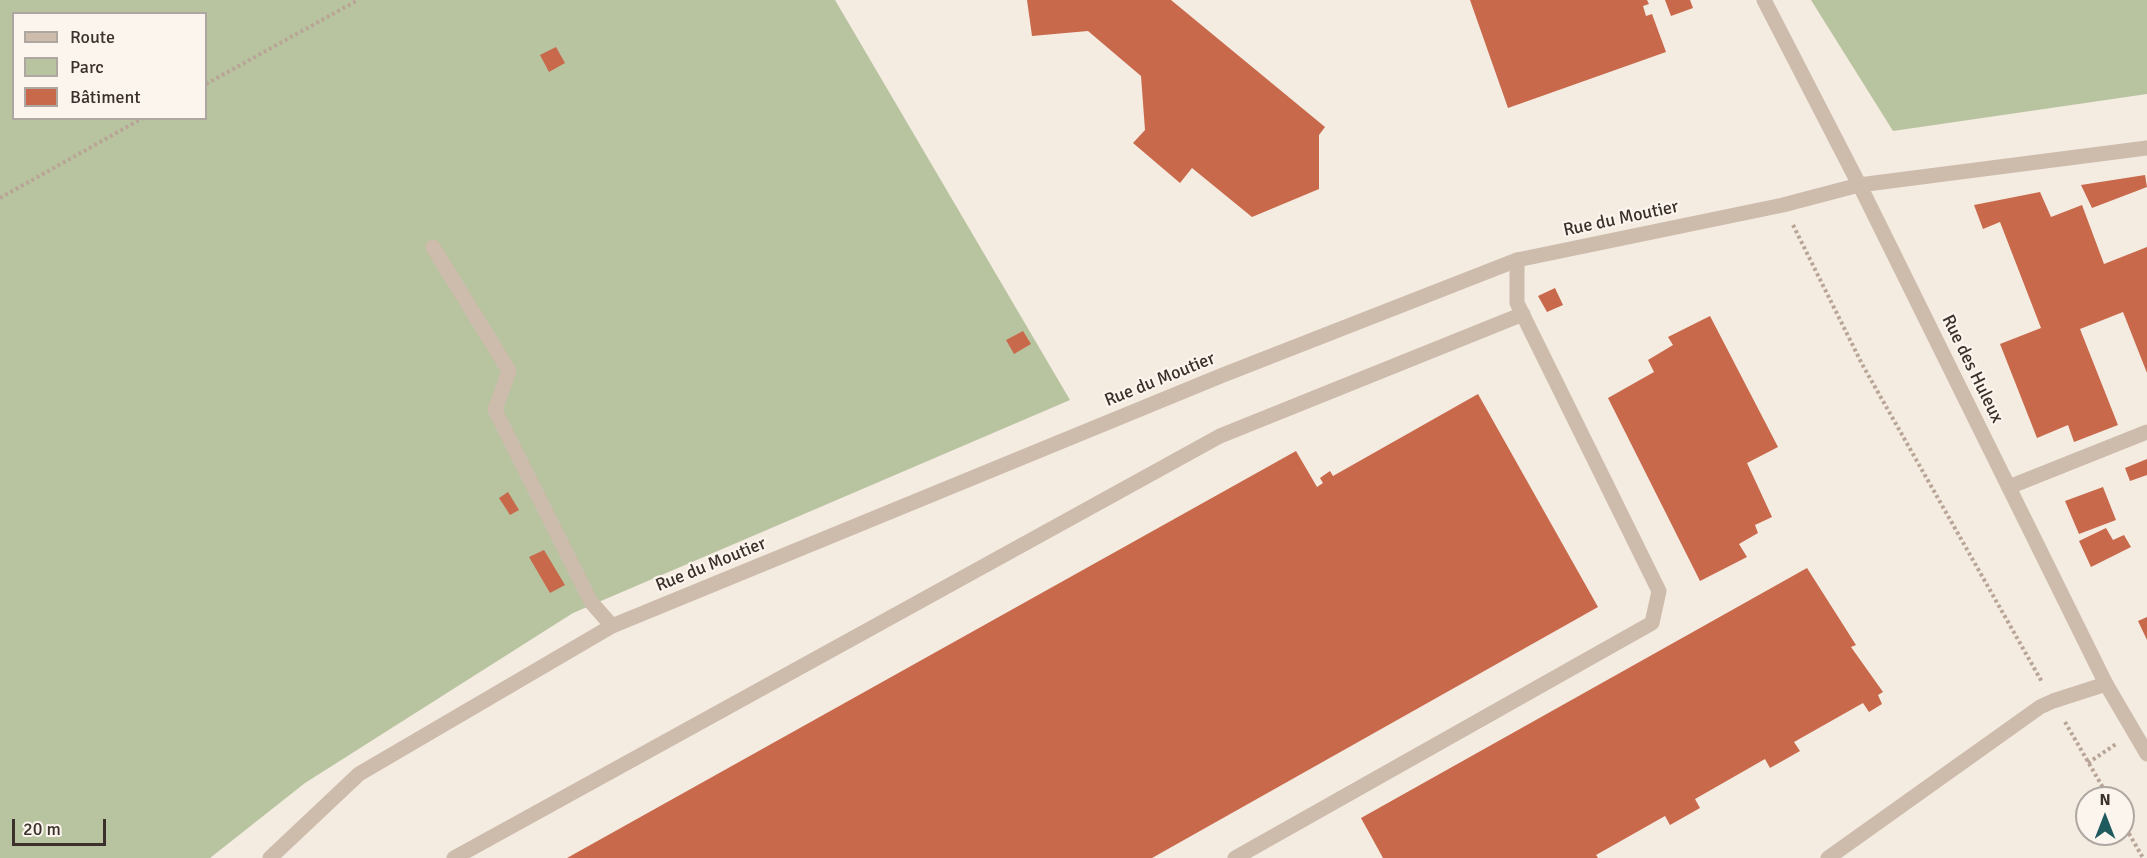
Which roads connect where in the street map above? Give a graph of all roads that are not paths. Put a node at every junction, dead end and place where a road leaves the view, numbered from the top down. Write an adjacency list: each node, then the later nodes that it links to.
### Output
1 (1764, 0): 3 (street, Rue des Huleux)
2 (2147, 148): 3 (street, Rue du Moutier)
3 (1859, 185): 5 (street, Rue du Moutier); 8 (street, Rue des Huleux)
4 (433, 247): 9 (street)
5 (1517, 260): 6 (street); 9 (street, Rue du Moutier)
6 (1523, 314): 13 (street); 14 (street)
7 (2147, 432): 8 (street)
8 (2009, 487): 10 (street, Rue des Huleux)
9 (612, 626): 12 (street, Rue du Moutier)
10 (2106, 684): 11 (street, Rue des Huleux); 15 (street)
11 (2147, 754)
12 (270, 858)
13 (454, 858)
14 (1235, 858)
15 (1828, 858)

